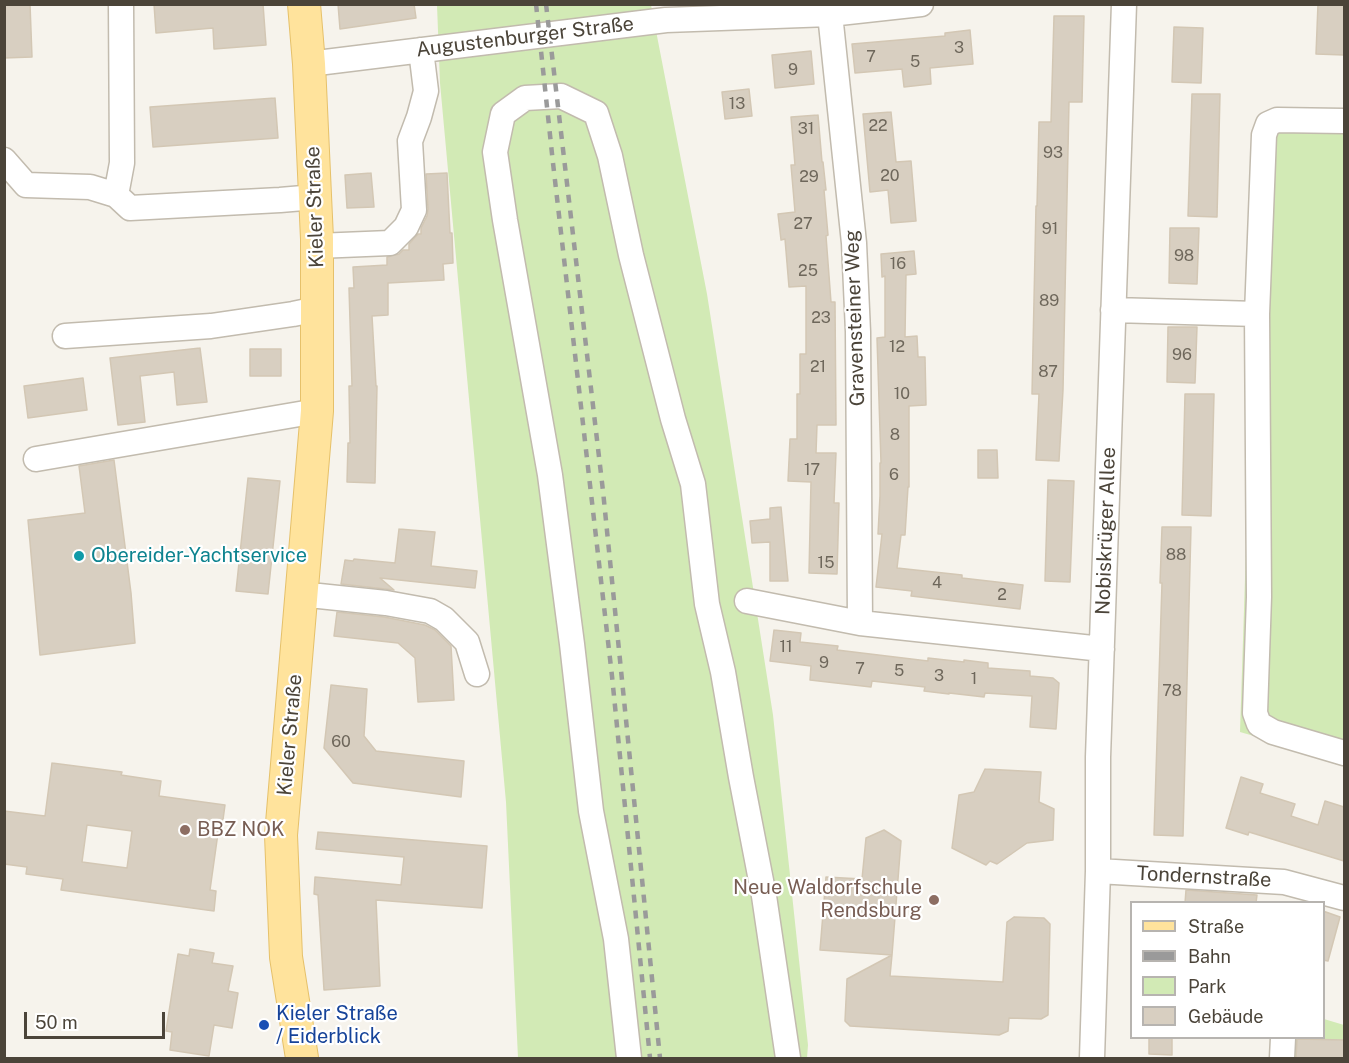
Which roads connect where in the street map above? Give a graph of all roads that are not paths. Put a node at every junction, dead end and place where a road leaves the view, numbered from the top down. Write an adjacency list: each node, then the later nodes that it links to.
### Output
1 (121, 4): 10 (street)
2 (304, 4): 7 (main road, Kieler Straße)
3 (921, 4): 5 (street, Augustenburger Straße)
4 (1124, 4): 14 (street, Nobiskrüger Allee)
5 (829, 9): 6 (street, Augustenburger Straße); 21 (street, Gravensteiner Weg)
6 (421, 50): 7 (street, Augustenburger Straße); 12 (street)
7 (309, 64): 11 (main road, Kieler Straße)
8 (1344, 121): 15 (street)
9 (4, 160): 10 (street)
10 (116, 195): 11 (street)
11 (315, 197): 12 (main road, Kieler Straße)
12 (317, 246): 13 (main road, Kieler Straße)
13 (317, 309): 16 (street); 17 (main road, Kieler Straße)
14 (1113, 310): 15 (street); 22 (street, Nobiskrüger Allee)
15 (1257, 314): 24 (street)
16 (65, 336)
17 (317, 411): 18 (street); 19 (main road, Kieler Straße)
18 (36, 459)
19 (301, 596): 23 (street); 28 (main road, Kieler Straße)
20 (747, 601): 21 (street)
21 (860, 623): 22 (street)
22 (1102, 649): 25 (street, Nobiskrüger Allee)
23 (477, 674)
24 (1344, 753)
25 (1098, 871): 26 (street, Tondernstraße); 31 (street, Nobiskrüger Allee)
26 (1344, 898)
27 (1283, 1039): 32 (street)
28 (302, 1059)
29 (629, 1059): 30 (street)
30 (788, 1059)
31 (1092, 1059)
32 (1282, 1059)

